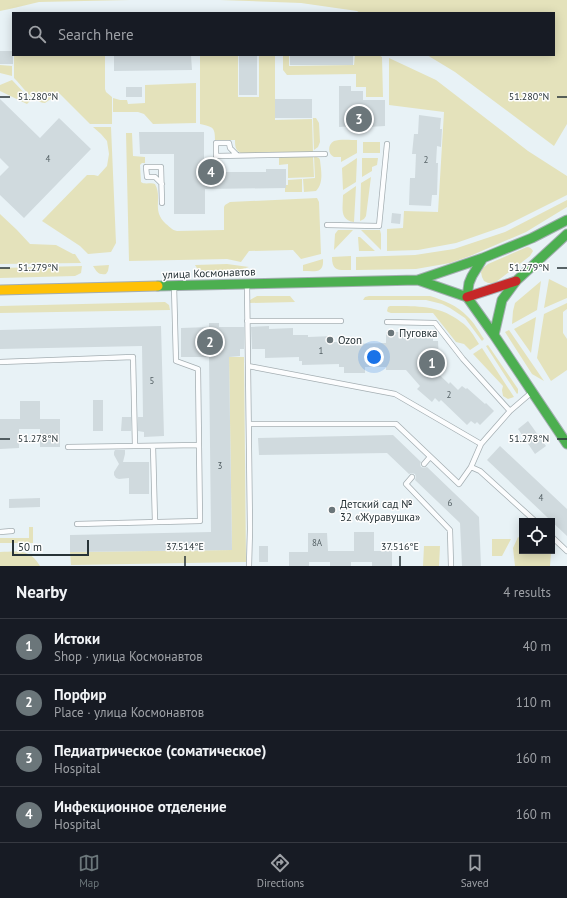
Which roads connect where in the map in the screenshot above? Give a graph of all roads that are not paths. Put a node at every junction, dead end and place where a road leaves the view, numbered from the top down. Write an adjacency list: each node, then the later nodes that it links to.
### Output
1 (387, 144): 7 (lane)
2 (325, 154): 3 (lane)
3 (237, 155): 3 (lane)
4 (162, 184): 4 (lane); 5 (lane)
5 (162, 203)
6 (567, 220): 9 (main road, улица Космонавтов)
7 (327, 225)
8 (567, 234): 9 (main road)
9 (539, 246): 10 (main road, улица Космонавтов); 12 (main road)
10 (483, 258): 11 (main road, улица Космонавтов); 16 (main road)
11 (418, 280): 13 (main road, улица Космонавтов); 16 (main road, улица Космонавтов)
12 (516, 281): 16 (main road); 20 (main road)
13 (247, 284): 14 (main road, улица Космонавтов); 17 (lane)
14 (174, 286): 15 (main road, улица Космонавтов); 28 (lane)
15 (0, 290)
16 (467, 297): 20 (main road)
17 (247, 321): 18 (lane); 22 (lane)
18 (341, 321)
19 (386, 322): 24 (lane)
20 (494, 335): 23 (main road)
21 (0, 362): 30 (lane)
22 (248, 366): 25 (lane); 26 (lane)
23 (532, 392): 24 (lane); 27 (main road)
24 (510, 411): 26 (lane)
25 (249, 424): 32 (lane); 43 (lane)
26 (481, 444): 34 (lane)
27 (567, 444)
28 (199, 445): 31 (lane); 37 (lane)
29 (68, 446): 30 (lane)
30 (135, 446): 31 (lane)
31 (153, 446): 37 (lane)
32 (430, 458): 33 (lane); 34 (lane)
33 (424, 464)
34 (471, 467): 36 (lane)
35 (412, 477): 44 (lane)
36 (532, 518)
37 (155, 522): 38 (lane)
38 (76, 524)
39 (12, 531): 40 (lane)
40 (0, 532)
41 (555, 540): 42 (lane)
42 (567, 551)
43 (249, 566)
44 (451, 566)

